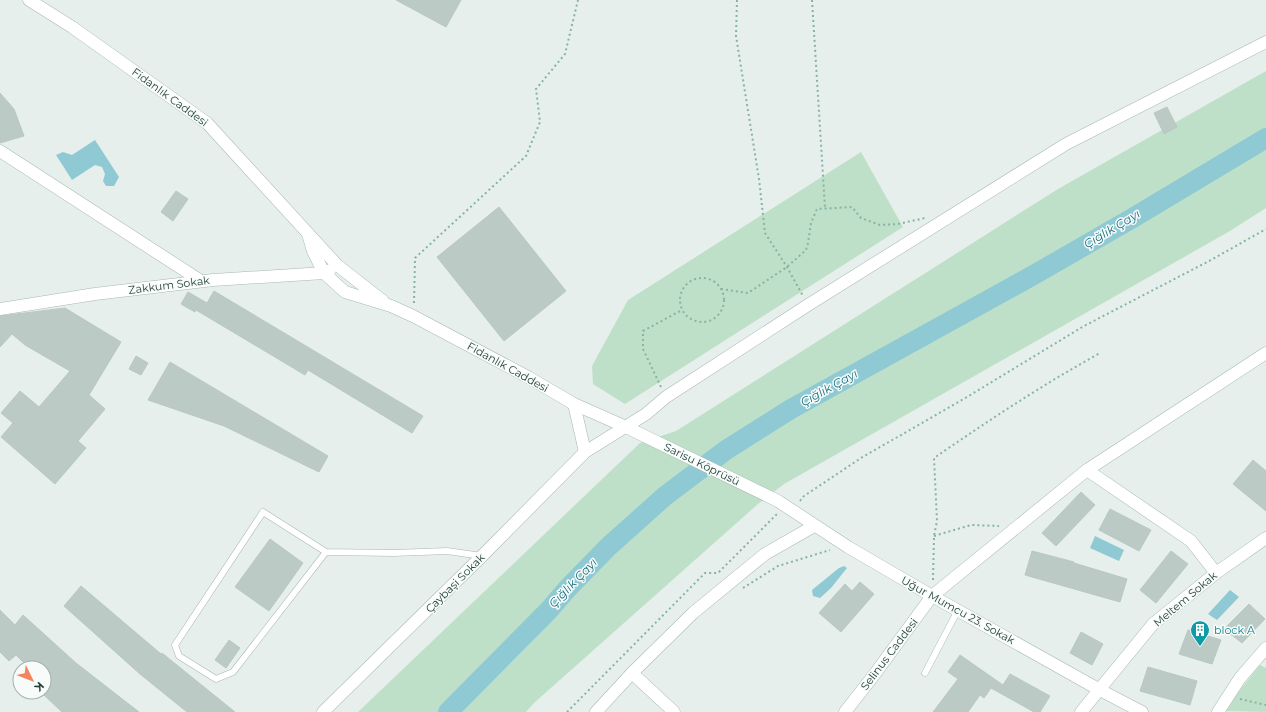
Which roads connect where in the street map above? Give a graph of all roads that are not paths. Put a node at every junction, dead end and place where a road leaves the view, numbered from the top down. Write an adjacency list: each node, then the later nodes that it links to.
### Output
1 (29, 0): 4 (street, Fidanlık Caddesi)
2 (1266, 42): 12 (street, Çaybaşi Sokak)
3 (0, 151): 7 (street)
4 (308, 234): 5 (street, Fidanlık Caddesi); 6 (street, Fidanlık Caddesi)
5 (337, 265): 6 (street, Zakkum Sokak); 8 (street, Fidanlık Caddesi)
6 (324, 273): 7 (street, Zakkum Sokak); 8 (street, Fidanlık Caddesi)
7 (202, 281): 9 (street, Zakkum Sokak)
8 (391, 306): 11 (street, Fidanlık Caddesi)
9 (0, 309)
10 (1266, 353): 14 (street, Selinus Caddesi)
11 (574, 404): 12 (street, Fidanlık Caddesi); 13 (street)
12 (626, 427): 13 (street, Çaybaşi Sokak); 15 (street, Sarisu Kōprüsü)
13 (584, 452): 19 (street, Çaybaşi Sokak)
14 (1087, 470): 20 (street); 21 (street, Selinus Caddesi)
15 (785, 506): 16 (street, Uğur Mumcu 23. Sokak)
16 (814, 526): 21 (street, Uğur Mumcu 23. Sokak); 24 (street)
17 (1266, 538): 20 (street, Meltem Sokak)
18 (326, 552): 18 (lane); 19 (lane)
19 (482, 556): 27 (street, Çaybaşi Sokak)
20 (1216, 573): 26 (street, Meltem Sokak)
21 (932, 596): 22 (street, Uğur Mumcu 23. Sokak); 30 (street, Selinus Caddesi)
22 (958, 610): 25 (lane); 26 (street, Uğur Mumcu 23. Sokak)
23 (1266, 648): 33 (street)
24 (632, 673): 28 (street); 29 (street)
25 (924, 673)
26 (1100, 690): 31 (street, Meltem Sokak); 32 (street, Uğur Mumcu 23. Sokak)
27 (323, 712)
28 (596, 712)
29 (674, 712)
30 (844, 712)
31 (1081, 712)
32 (1142, 712)
33 (1218, 712)

